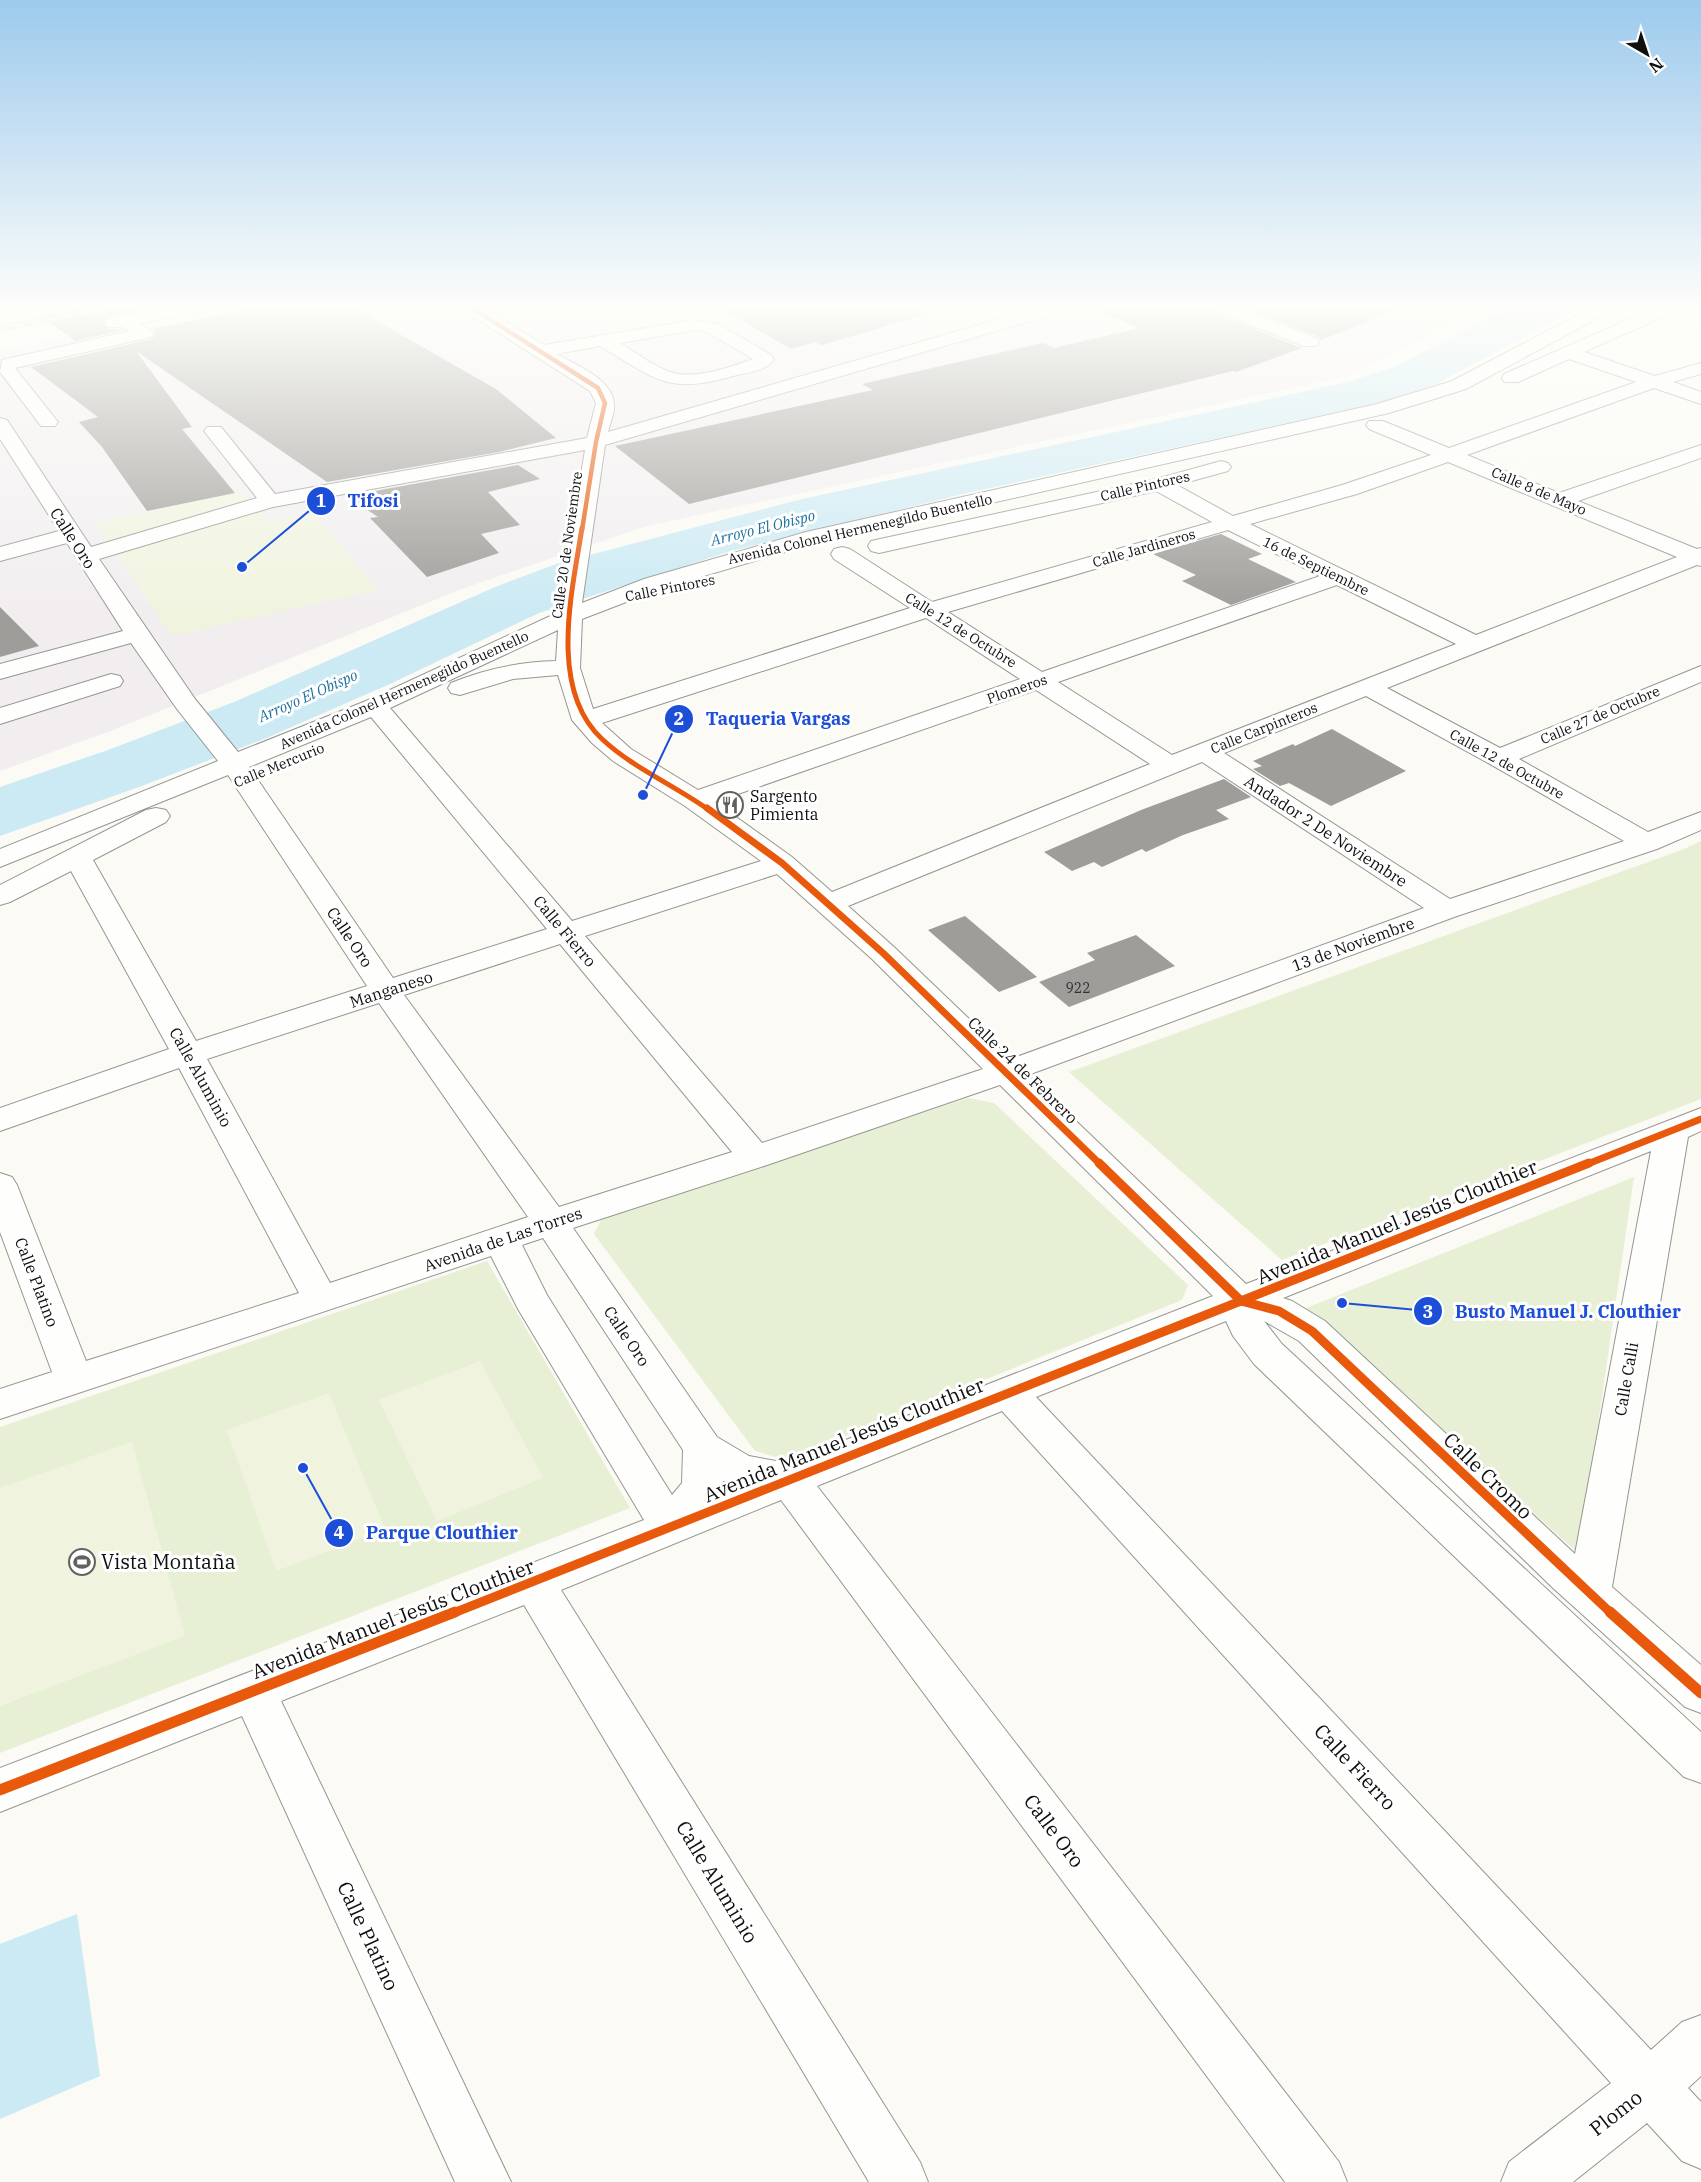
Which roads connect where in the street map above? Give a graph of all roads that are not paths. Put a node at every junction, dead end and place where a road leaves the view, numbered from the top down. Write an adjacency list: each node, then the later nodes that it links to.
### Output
1 (39, 410): 7 (street)
2 (603, 410): 11 (street, Calle 20 de Noviembre)
3 (706, 410): 11 (street)
4 (1378, 410): 26 (street, Avenida Colonel Hermenegildo Buentello)
5 (1420, 410): 9 (street)
6 (1573, 410): 14 (street, Calle Jardineros)
7 (48, 422)
8 (0, 424): 20 (street, Calle Oro)
9 (1376, 425): 12 (street); 14 (street, Calle 8 de Mayo)
10 (214, 431): 18 (street)
11 (596, 442): 18 (street); 27 (street, Calle 20 de Noviembre)
12 (1285, 450)
13 (1701, 451): 17 (street)
14 (1450, 454): 17 (street, Calle 8 de Mayo); 19 (street, Calle Jardineros)
15 (1239, 462): 16 (street, Calle Pintores)
16 (1159, 484): 19 (street, 16 de Septiembre); 24 (street, Calle Pintores)
17 (1560, 500): 23 (street, Calle 8 de Mayo)
18 (270, 501): 22 (street)
19 (1230, 523): 25 (street, 16 de Septiembre); 28 (street, Calle Jardineros)
20 (71, 535): 21 (street); 22 (street, Calle Oro)
21 (0, 554)
22 (84, 555): 29 (street, Calle Oro)
23 (1699, 557): 30 (street, Calle Carpinteros)
24 (823, 558): 26 (street, Calle Pintores); 28 (street, Calle 12 de Octubre)
25 (1338, 577): 30 (street, 16 de Septiembre); 34 (street, Plomeros)
26 (604, 601): 27 (street, Avenida Colonel Hermenegildo Buentello)
27 (570, 606): 31 (street, Calle 20 de Noviembre); 37 (street, Avenida Colonel Hermenegildo Buentello)
28 (928, 610): 34 (street, Calle 12 de Octubre); 39 (street, Calle Jardineros)
29 (137, 634): 32 (street); 43 (street, Calle Oro)
30 (1475, 644): 36 (street, Calle Carpinteros)
31 (568, 668): 37 (street, Calle Mercurio); 39 (street, Calle 20 de Noviembre)
32 (0, 672)
33 (1701, 673): 41 (street, Calle 27 de Octubre)
34 (1041, 680): 42 (street, Calle 12 de Octubre); 44 (street, Plomeros)
35 (111, 681): 38 (street)
36 (1366, 687): 40 (street, Calle Carpinteros); 41 (street, Calle 12 de Octubre)
37 (381, 713): 43 (street, Calle Mercurio); 54 (street, Calle Fierro)
38 (0, 716)
39 (585, 720): 44 (street, Calle 20 de Noviembre)
40 (1205, 752): 42 (street, Calle Carpinteros); 53 (street, Andador 2 De Noviembre)
41 (1499, 758): 47 (street, Calle 12 de Octubre)
42 (1170, 765): 52 (street, Calle Carpinteros)
43 (235, 767): 45 (street, Calle Mercurio); 55 (street, Calle Oro)
44 (695, 800): 50 (street, Calle 20 de Noviembre)
45 (147, 809): 48 (street, Calle Mercurio); 49 (street)
46 (1701, 820): 47 (street, 13 de Noviembre)
47 (1647, 843): 53 (street, 13 de Noviembre)
48 (77, 857): 51 (street, Calle Mercurio); 56 (street, Calle Aluminio)
49 (0, 859)
50 (782, 863): 52 (street, Calle 24 de Febrero); 54 (street, Manganeso)
51 (0, 896)
52 (828, 904): 57 (street, Calle 24 de Febrero)
53 (1447, 910): 57 (street, 13 de Noviembre)
54 (567, 934): 55 (street, Manganeso); 60 (street, Calle Fierro)
55 (386, 991): 56 (street, Manganeso); 62 (street, Calle Oro)
56 (188, 1054): 58 (street, Manganeso); 64 (street, Calle Aluminio)
57 (1006, 1072): 60 (street, Avenida de Las Torres); 65 (street, Calle 24 de Febrero)
58 (0, 1120)
59 (1687, 1125): 65 (street, Avenida Manuel Jesús Clouthier); 73 (street, Calle Calli)
60 (755, 1157): 62 (street, Avenida de Las Torres)
61 (0, 1185): 66 (street, Calle Platino)
62 (551, 1222): 63 (street, Avenida de Las Torres); 69 (street, Calle Oro)
63 (501, 1239): 64 (street, Avenida de Las Torres); 71 (street)
64 (321, 1300): 66 (street, Avenida de Las Torres)
65 (1241, 1301): 67 (street, Avenida Manuel Jesús Clouthier); 73 (street, Calle Cromo); 76 (street)
66 (74, 1380): 68 (street, Avenida de Las Torres)
67 (1008, 1392): 70 (street, Avenida Manuel Jesús Clouthier); 79 (street, Calle Fierro)
68 (0, 1404)
69 (703, 1448): 70 (street); 71 (street)
70 (789, 1480): 71 (street, Avenida Manuel Jesús Clouthier); 83 (street, Calle Oro)
71 (655, 1530): 72 (street, Avenida Manuel Jesús Clouthier)
72 (533, 1582): 74 (street, Avenida Manuel Jesús Clouthier); 82 (street, Calle Aluminio)
73 (1590, 1593): 75 (street, Calle Cromo)
74 (253, 1690): 77 (street, Avenida Manuel Jesús Clouthier); 81 (street, Calle Platino)
75 (1701, 1693)
76 (1701, 1762)
77 (0, 1790)
78 (1701, 2041): 79 (street, Plomo)
79 (1650, 2086): 80 (street, Calle Fierro); 84 (street, Plomo)
80 (1701, 2142)
81 (483, 2182)
82 (900, 2182)
83 (1319, 2182)
84 (1529, 2182)

